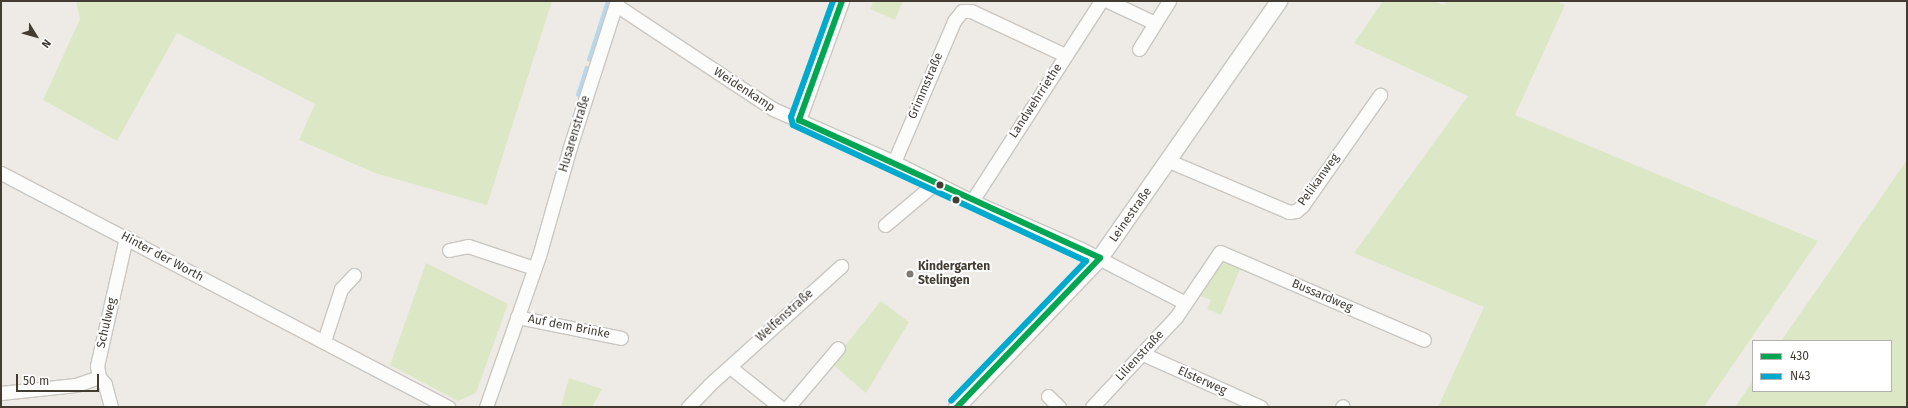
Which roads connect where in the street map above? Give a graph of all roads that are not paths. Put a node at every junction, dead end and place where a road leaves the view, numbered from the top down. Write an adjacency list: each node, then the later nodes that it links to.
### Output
1 (842, 1): 11 (street)
2 (1101, 1): 9 (street, Landwehrriethe)
3 (1108, 1): 7 (street)
4 (1169, 1): 7 (street)
5 (1279, 1): 12 (street, Leinestraße)
6 (616, 3): 11 (street, Weidenkamp); 23 (street, Husarenstraße)
7 (1155, 23): 8 (street)
8 (1139, 49)
9 (1065, 55): 13 (street, Grimmstraße); 16 (street, Landwehrriethe)
10 (1380, 95): 12 (street, Pelikanweg)
11 (799, 120): 13 (street, Weidenkamp)
12 (1169, 161): 21 (street, Leinestraße)
13 (894, 162): 15 (street, Weidenkamp)
14 (1, 173): 18 (street, Hinter der Worth)
15 (935, 183): 16 (street, Weidenkamp); 17 (street)
16 (972, 201): 21 (street, Weidenkamp)
17 (885, 225)
18 (126, 237): 29 (street, Hinter der Worth); 33 (street, Schulweg)
19 (449, 250): 23 (street)
20 (1220, 252): 25 (street, Lilienstraße); 28 (street, Bussardweg)
21 (1100, 258): 25 (street); 42 (street, Leinestraße)
22 (841, 266): 32 (street, Welfenstraße)
23 (534, 268): 26 (street, Husarenstraße)
24 (354, 275): 29 (street)
25 (1186, 303): 31 (street, Lilienstraße)
26 (517, 317): 27 (street, Auf dem Brinke); 38 (street, Husarenstraße)
27 (621, 338)
28 (1424, 340)
29 (324, 341): 37 (street, Hinter der Worth)
30 (838, 348): 41 (street)
31 (1143, 354): 44 (street, Lilienstraße); 45 (street, Elsterweg)
32 (730, 367): 39 (street, Welfenstraße); 40 (street)
33 (99, 377): 34 (street); 36 (street, Schulweg)
34 (1, 393)
35 (1048, 396): 43 (street)
36 (111, 407)
37 (448, 407)
38 (486, 407)
39 (688, 407)
40 (780, 407)
41 (788, 407)
42 (957, 407)
43 (1059, 407)
44 (1092, 407)
45 (1261, 407)

